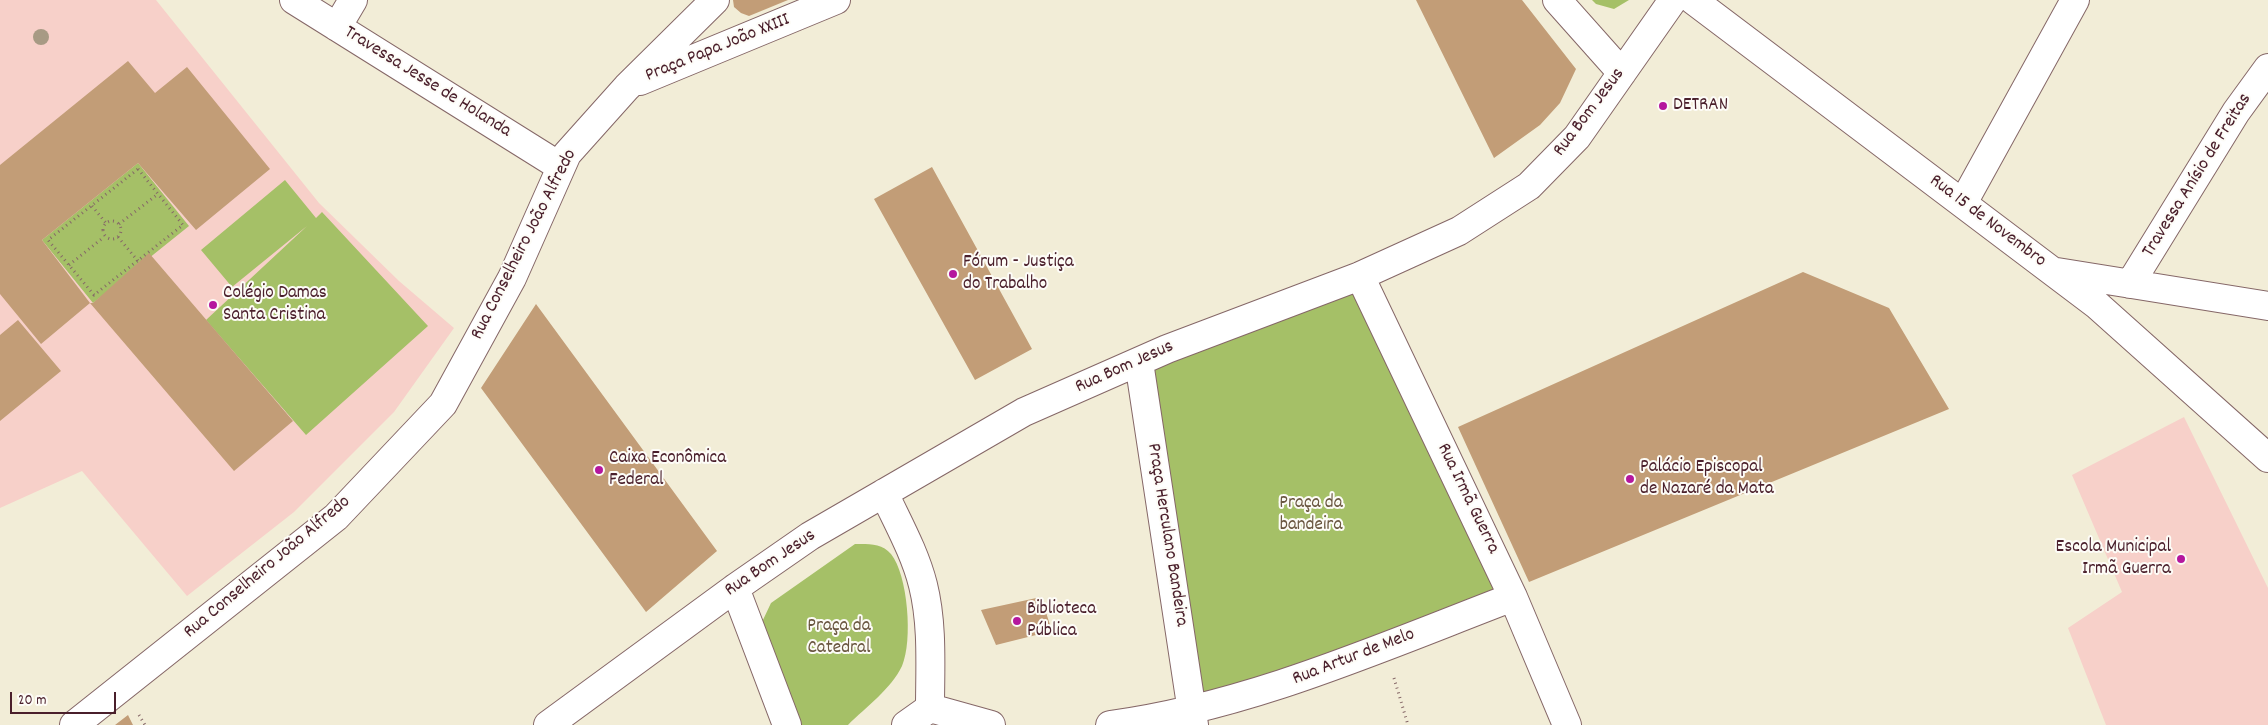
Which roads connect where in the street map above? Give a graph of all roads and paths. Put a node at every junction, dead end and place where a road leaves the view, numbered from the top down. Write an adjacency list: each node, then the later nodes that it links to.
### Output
1 (294, 0): 9 (street, Travessa Jesse de Holanda)
2 (353, 0): 9 (street)
3 (715, 0): 12 (street, Rua Conselheiro João Alfredo)
4 (836, 0): 12 (street, Praça Papa João XXIII)
5 (1557, 0): 11 (street)
6 (1673, 0): 11 (street, Rua Bom Jesus)
7 (1693, 0): 15 (street, Rua 15 de Novembro)
8 (2075, 0): 15 (street)
9 (337, 27): 13 (street, Travessa Jesse de Holanda)
10 (2268, 68): 25 (street, Travessa Anísio de Freitas)
11 (1622, 73): 24 (street, Rua Bom Jesus)
12 (627, 87): 13 (street, Rua Conselheiro João Alfredo)
13 (561, 167): 35 (street, Rua Conselheiro João Alfredo)
14 (158, 194): 16 (path); 18 (path); 21 (path)
15 (1963, 203): 23 (street, Rua 15 de Novembro)
16 (92, 206): 17 (path); 22 (path)
17 (106, 223): 18 (path); 19 (path)
18 (119, 224): 20 (path)
19 (104, 237): 20 (path); 22 (path)
20 (118, 237): 21 (path)
21 (138, 261): 22 (path)
22 (69, 265)
23 (2053, 271): 25 (street); 28 (street, Rua 15 de Novembro)
24 (1360, 276): 27 (street, Rua Bom Jesus); 31 (street, Rua Irmã Guerra)
25 (2130, 284): 26 (street)
26 (2268, 306)
27 (1139, 362): 29 (street, Rua Bom Jesus); 34 (street, Praça Herculano Bandeira)
28 (2268, 458)
29 (884, 493): 30 (street, Rua Bom Jesus); 33 (street)
30 (735, 588): 36 (street, Rua Bom Jesus); 37 (street)
31 (1513, 597): 32 (street, Rua Artur de Melo); 42 (street, Rua Irmã Guerra)
32 (1385, 646): 34 (street, Rua Artur de Melo); 41 (path)
33 (930, 708): 38 (street); 39 (street)
34 (1193, 717): 40 (street, Rua Artur de Melo)
35 (74, 725)
36 (548, 725)
37 (787, 725)
38 (906, 725)
39 (991, 725)
40 (1110, 725)
41 (1408, 725)
42 (1567, 725)

